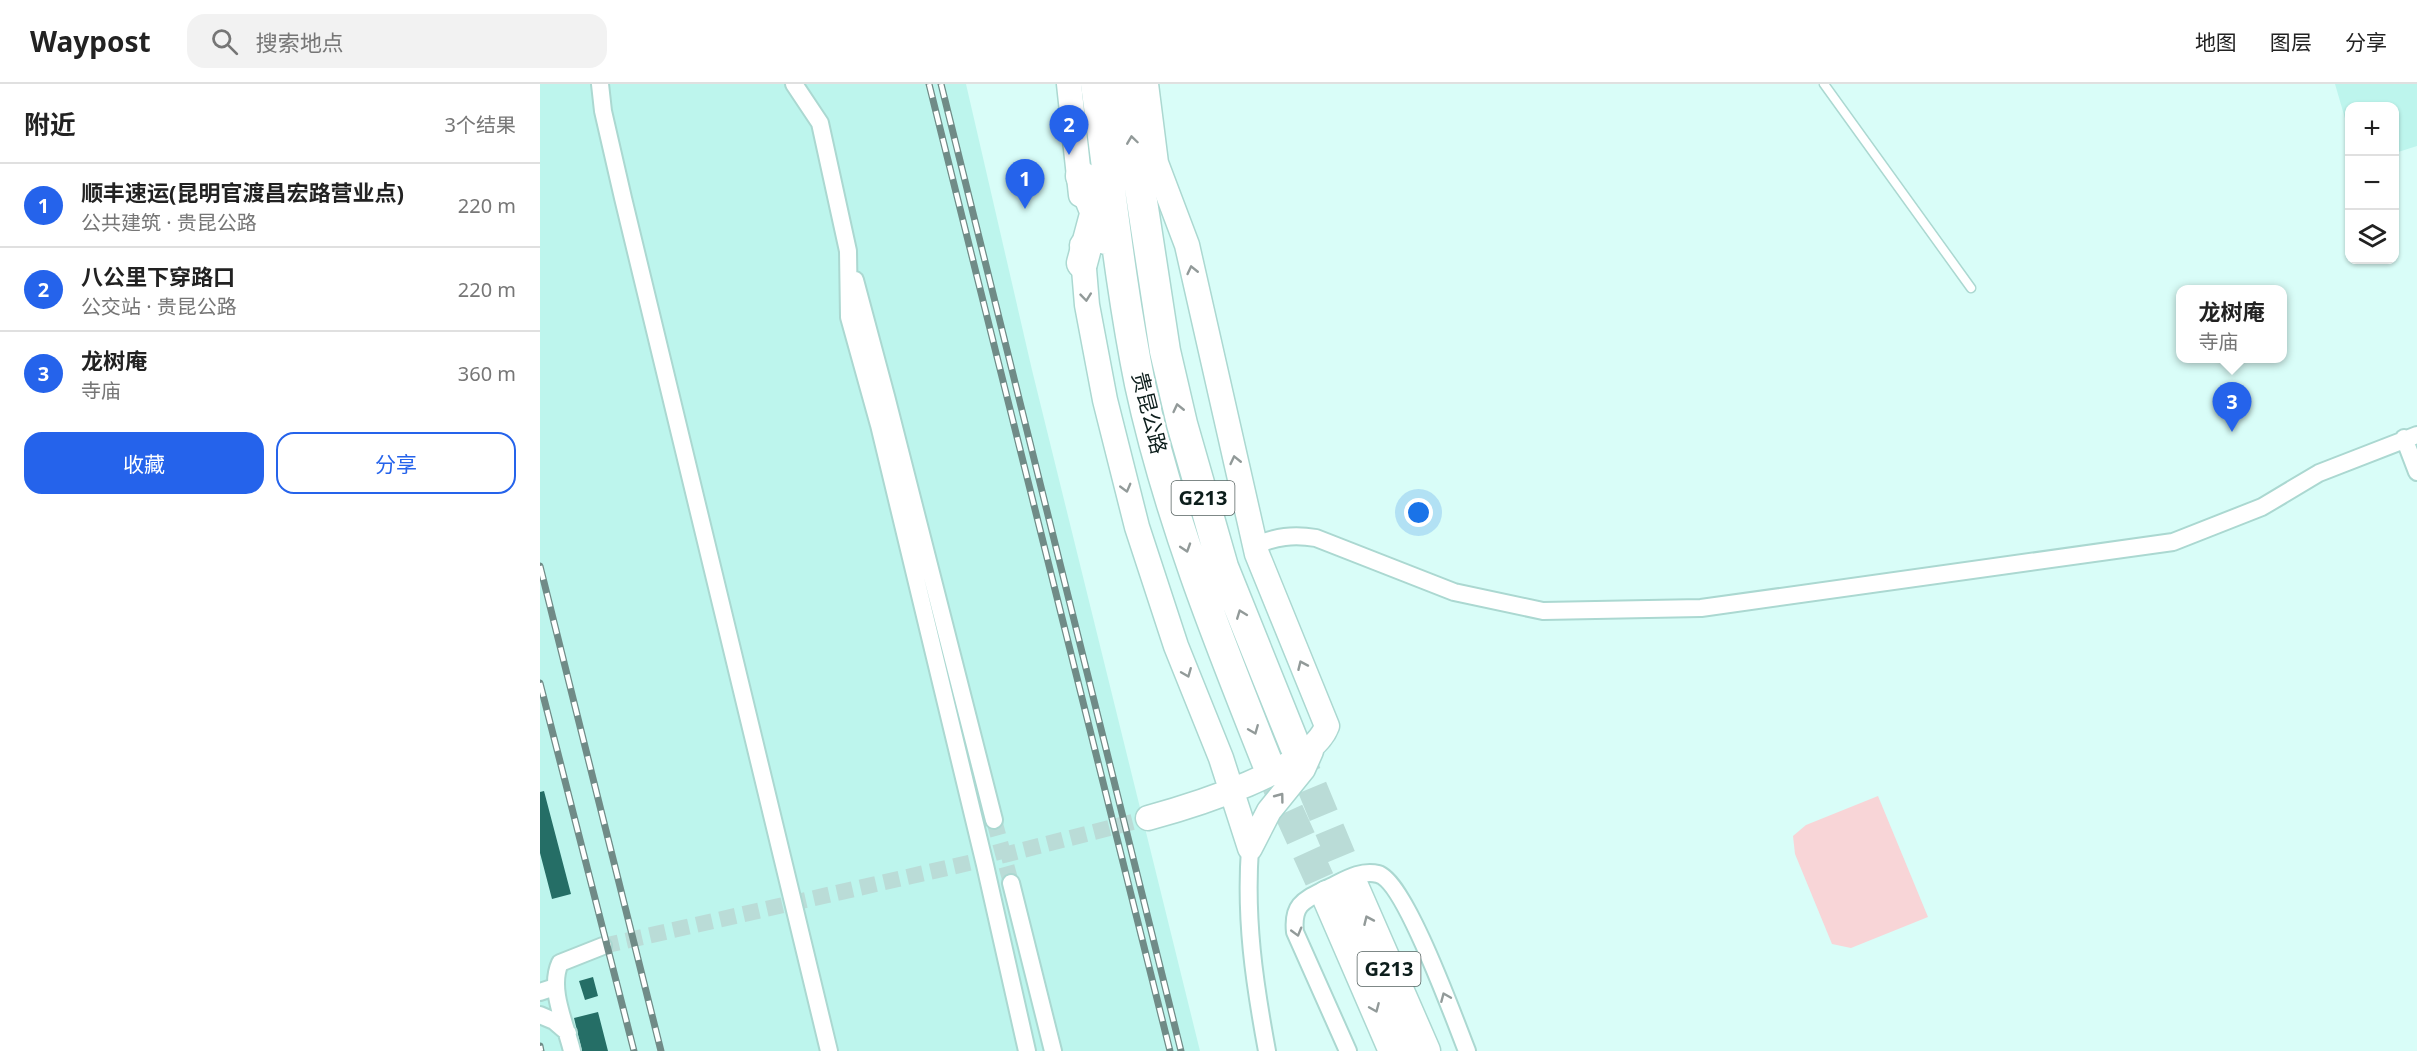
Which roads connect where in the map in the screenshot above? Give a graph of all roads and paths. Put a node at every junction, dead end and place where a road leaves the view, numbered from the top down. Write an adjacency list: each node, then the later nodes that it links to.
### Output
1 (600, 84): 32 (street)
2 (794, 84): 16 (street)
3 (1069, 84): 10 (street)
4 (1096, 84): 8 (highway, 贵昆公路 / G213)
5 (1124, 84): 12 (highway, 贵昆公路 / G213, one-way to 5)
6 (1146, 84): 9 (street)
7 (1824, 84): 15 (lane)
8 (1107, 160): 11 (highway); 14 (highway, 贵昆公路 / G213)
9 (1156, 163): 12 (highway); 19 (street, one-way to 9)
10 (1080, 176): 11 (highway); 13 (street)
11 (1096, 213): 13 (highway); 14 (highway)
12 (1146, 239): 20 (highway, 贵昆公路 / G213, one-way to 12)
13 (1082, 263): 22 (street, one-way to 22)
14 (1124, 287): 21 (highway, 贵昆公路 / G213, one-way to 21)
15 (1971, 288)
16 (879, 397): 24 (street); 33 (street)
17 (2410, 436): 18 (street); 19 (street)
18 (2417, 472)
19 (1255, 545): 20 (street, one-way to 19)
20 (1304, 747): 22 (street); 25 (street, one-way to 20)
21 (1267, 762)
22 (1231, 792): 23 (street); 25 (street)
23 (1149, 818)
24 (994, 820)
25 (1250, 848): 35 (street)
26 (1011, 883): 34 (street)
27 (603, 946): 28 (street)
28 (548, 989): 30 (street)
29 (540, 1015): 30 (street)
30 (568, 1034): 31 (street)
31 (572, 1051)
32 (829, 1051)
33 (1027, 1051)
34 (1053, 1051)
35 (1266, 1051)
36 (1348, 1051): 39 (street, one-way to 36)
37 (1394, 1051): 38 (highway, G213, one-way to 37)
38 (1425, 1051)
39 (1467, 1051)

